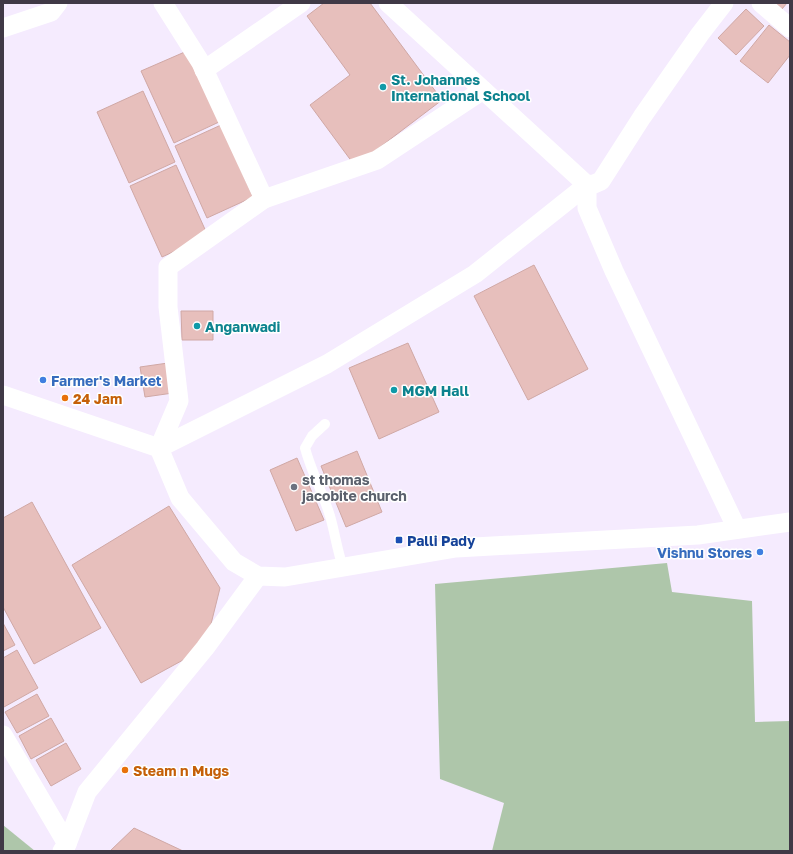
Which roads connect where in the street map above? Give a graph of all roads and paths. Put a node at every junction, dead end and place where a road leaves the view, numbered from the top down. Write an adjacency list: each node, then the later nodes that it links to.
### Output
1 (58, 3): 7 (street)
2 (163, 3): 9 (street)
3 (301, 3): 9 (street)
4 (388, 3): 10 (street)
5 (724, 3): 11 (street)
6 (761, 3): 8 (street)
7 (3, 28)
8 (790, 28)
9 (204, 70): 12 (street)
10 (483, 90): 11 (street); 12 (street)
11 (587, 185): 15 (street); 17 (street)
12 (264, 199): 15 (street)
13 (3, 395): 15 (street)
14 (325, 424): 18 (lane)
15 (159, 448): 19 (street)
16 (790, 522): 17 (street)
17 (737, 529): 18 (street)
18 (343, 567): 19 (street)
19 (258, 576): 21 (street)
20 (3, 734): 21 (street)
21 (66, 849)

